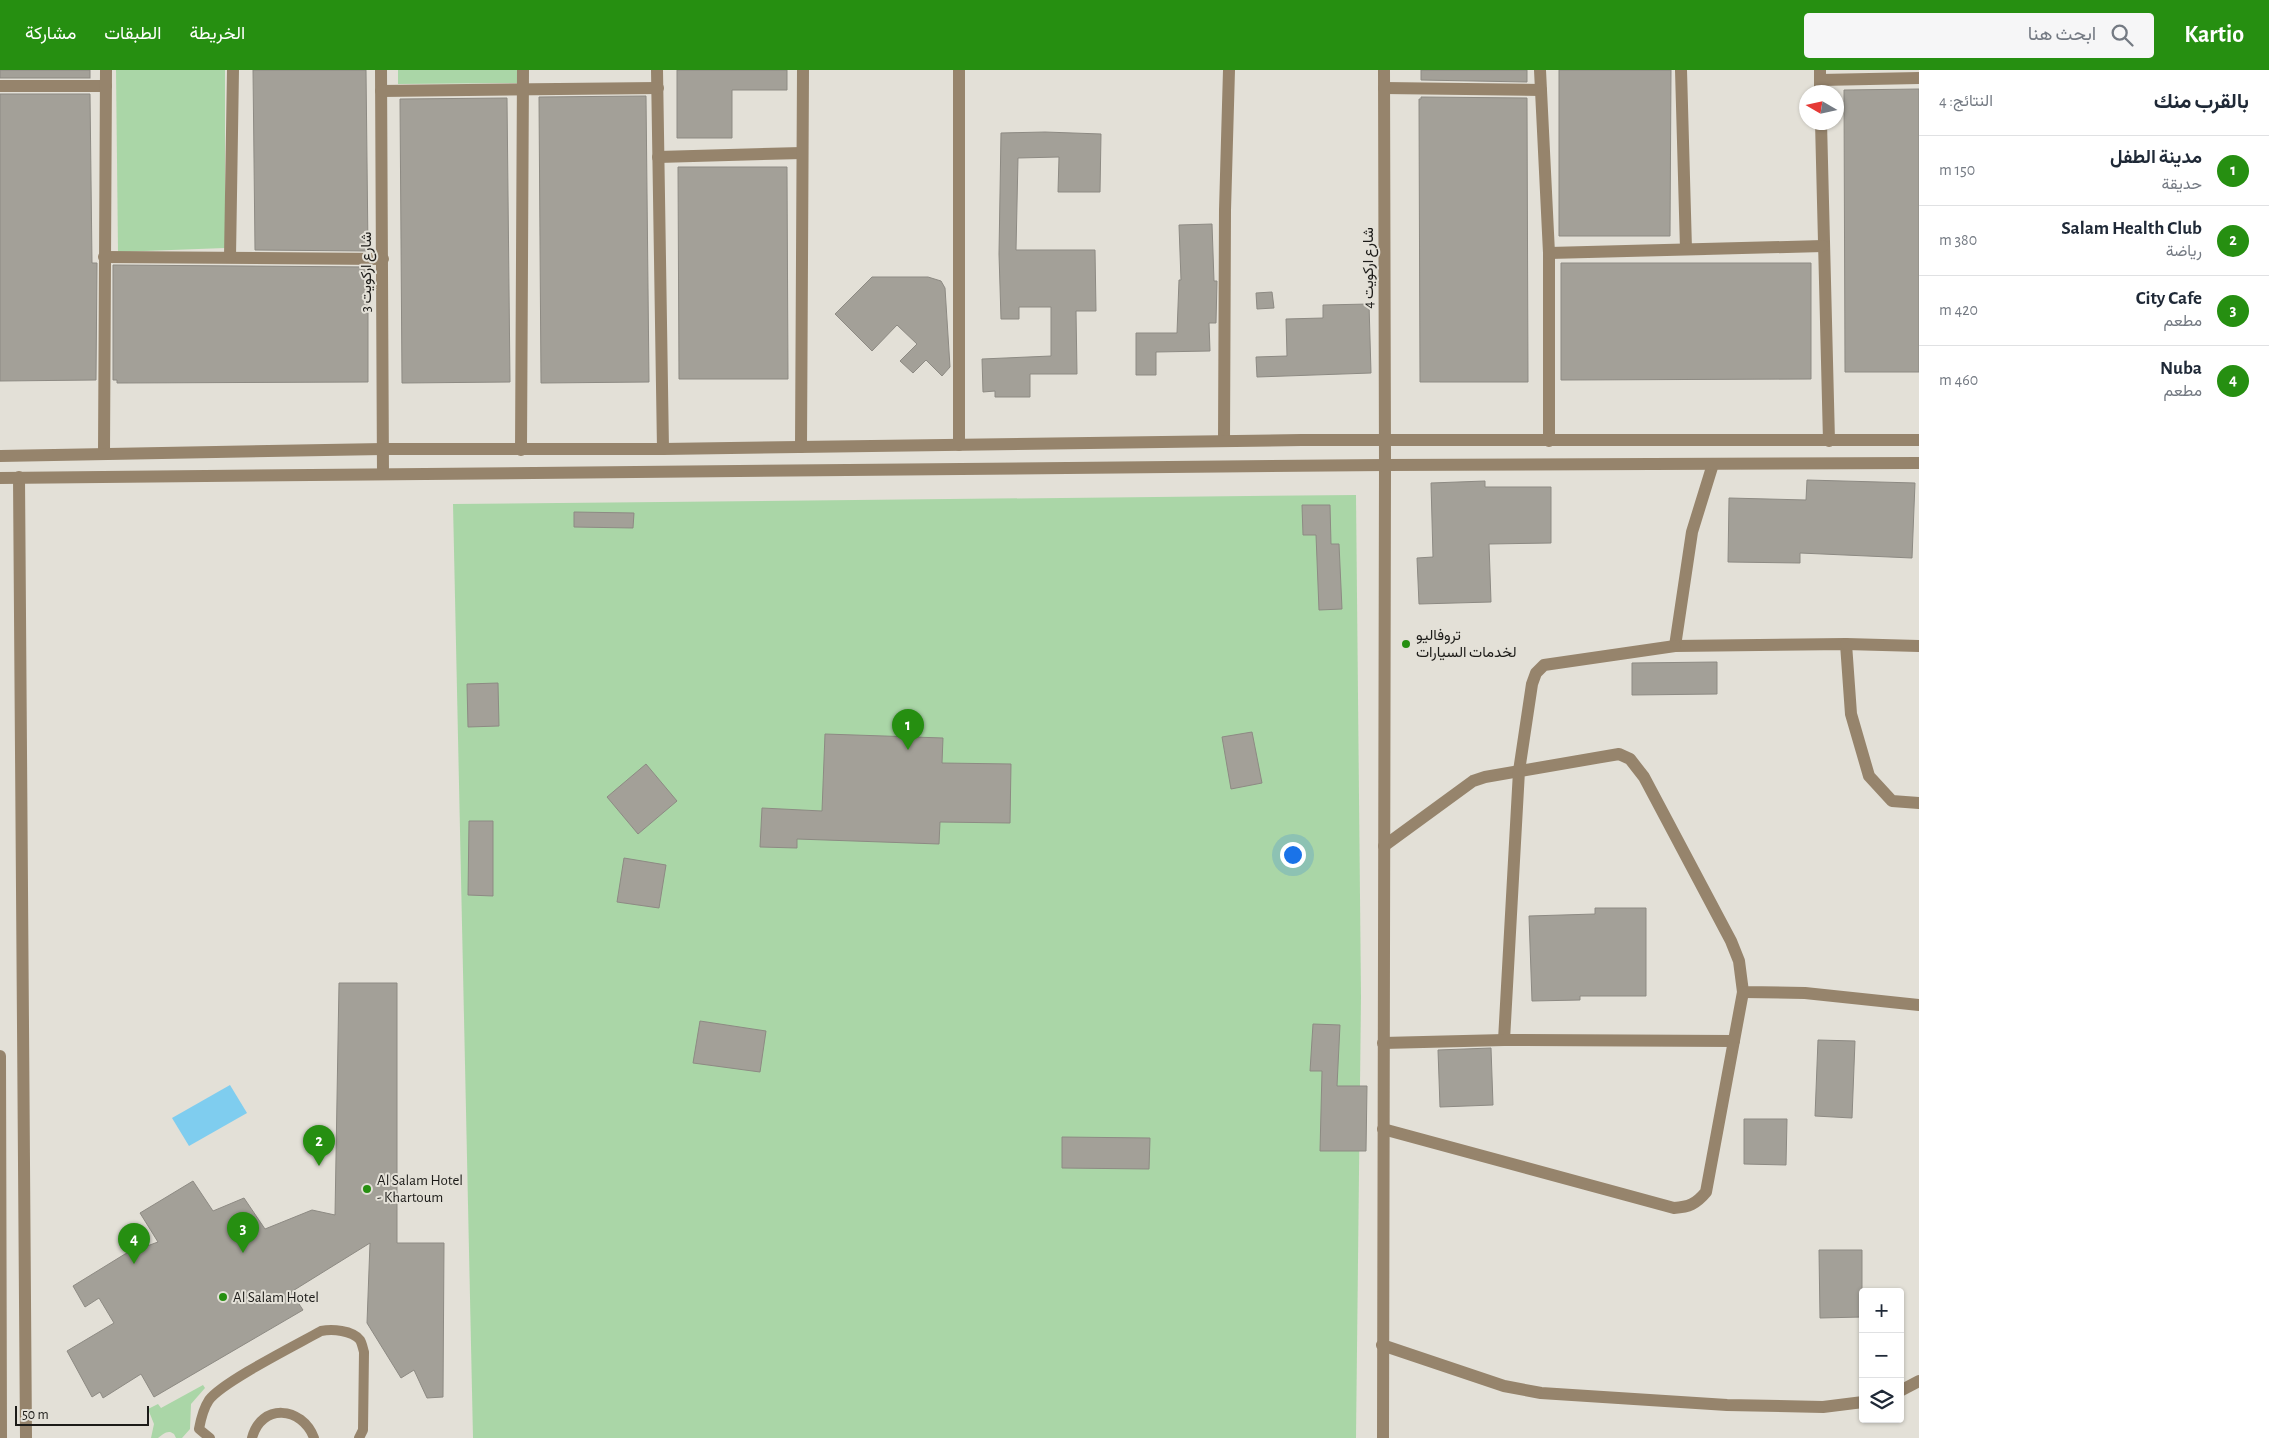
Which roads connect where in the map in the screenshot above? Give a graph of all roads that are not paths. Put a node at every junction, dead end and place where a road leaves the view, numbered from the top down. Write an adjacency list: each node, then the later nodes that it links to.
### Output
1 (106, 70): 15 (street)
2 (233, 70): 28 (street)
3 (381, 70): 20 (street, شارع اركويت 3)
4 (523, 70): 18 (street)
5 (657, 70): 16 (street)
6 (803, 70): 22 (street)
7 (959, 70): 35 (street)
8 (1229, 70): 33 (street)
9 (1384, 70): 17 (street, شارع اركويت 4)
10 (1540, 70): 19 (street)
11 (1681, 70): 25 (street)
12 (1919, 78): 13 (street)
13 (1820, 81)
14 (0, 86): 15 (street)
15 (106, 86): 27 (street)
16 (658, 88): 18 (street); 23 (street)
17 (1384, 88): 19 (street); 30 (street, شارع اركويت 4)
18 (523, 90): 20 (street); 39 (street)
19 (1541, 90): 26 (street)
20 (381, 91): 29 (street, شارع اركويت 3)
21 (1821, 130): 24 (street)
22 (802, 153): 23 (street); 36 (street)
23 (658, 157): 38 (street)
24 (1823, 246): 25 (street); 34 (street)
25 (1686, 249): 26 (street)
26 (1549, 253): 31 (street)
27 (104, 257): 28 (street); 40 (street)
28 (230, 258): 29 (street)
29 (383, 259): 37 (street, شارع اركويت 3)
30 (1385, 440): 31 (street); 33 (street); 44 (street, شارع اركويت 4)
31 (1549, 440): 34 (street)
32 (1919, 440): 34 (street)
33 (1224, 441): 35 (street)
34 (1829, 441)
35 (958, 445): 36 (street)
36 (801, 447): 38 (street)
37 (383, 449): 39 (street); 40 (street); 45 (street, شارع اركويت 3)
38 (663, 449): 39 (street)
39 (521, 450)
40 (104, 453): 41 (street)
41 (0, 456)
42 (1919, 463): 43 (street)
43 (1713, 464): 44 (street); 49 (street)
44 (1385, 465): 45 (street); 53 (street, شارع اركويت 4)
45 (383, 474): 46 (street)
46 (19, 477): 47 (street); 66 (street)
47 (0, 478)
48 (1846, 644): 49 (street); 50 (street); 52 (street)
49 (1675, 646): 51 (street)
50 (1919, 646)
51 (1519, 771): 53 (street); 54 (street); 56 (street)
52 (1919, 803)
53 (1384, 846): 58 (street, شارع اركويت 4)
54 (1743, 992): 55 (street); 57 (street)
55 (1919, 1005)
56 (1504, 1040): 57 (street); 58 (street)
57 (1734, 1041): 60 (street)
58 (1383, 1043): 60 (street, شارع اركويت 4)
59 (0, 1056): 65 (street)
60 (1383, 1130): 61 (street, شارع اركويت 4)
61 (1382, 1345): 64 (street); 71 (street, شارع اركويت 4)
62 (1919, 1381): 63 (street)
63 (1904, 1389)
64 (1859, 1402)
65 (1, 1438)
66 (26, 1438)
67 (210, 1438): 70 (lane)
68 (252, 1438): 69 (lane)
69 (314, 1438)
70 (359, 1438)
71 (1382, 1438)

